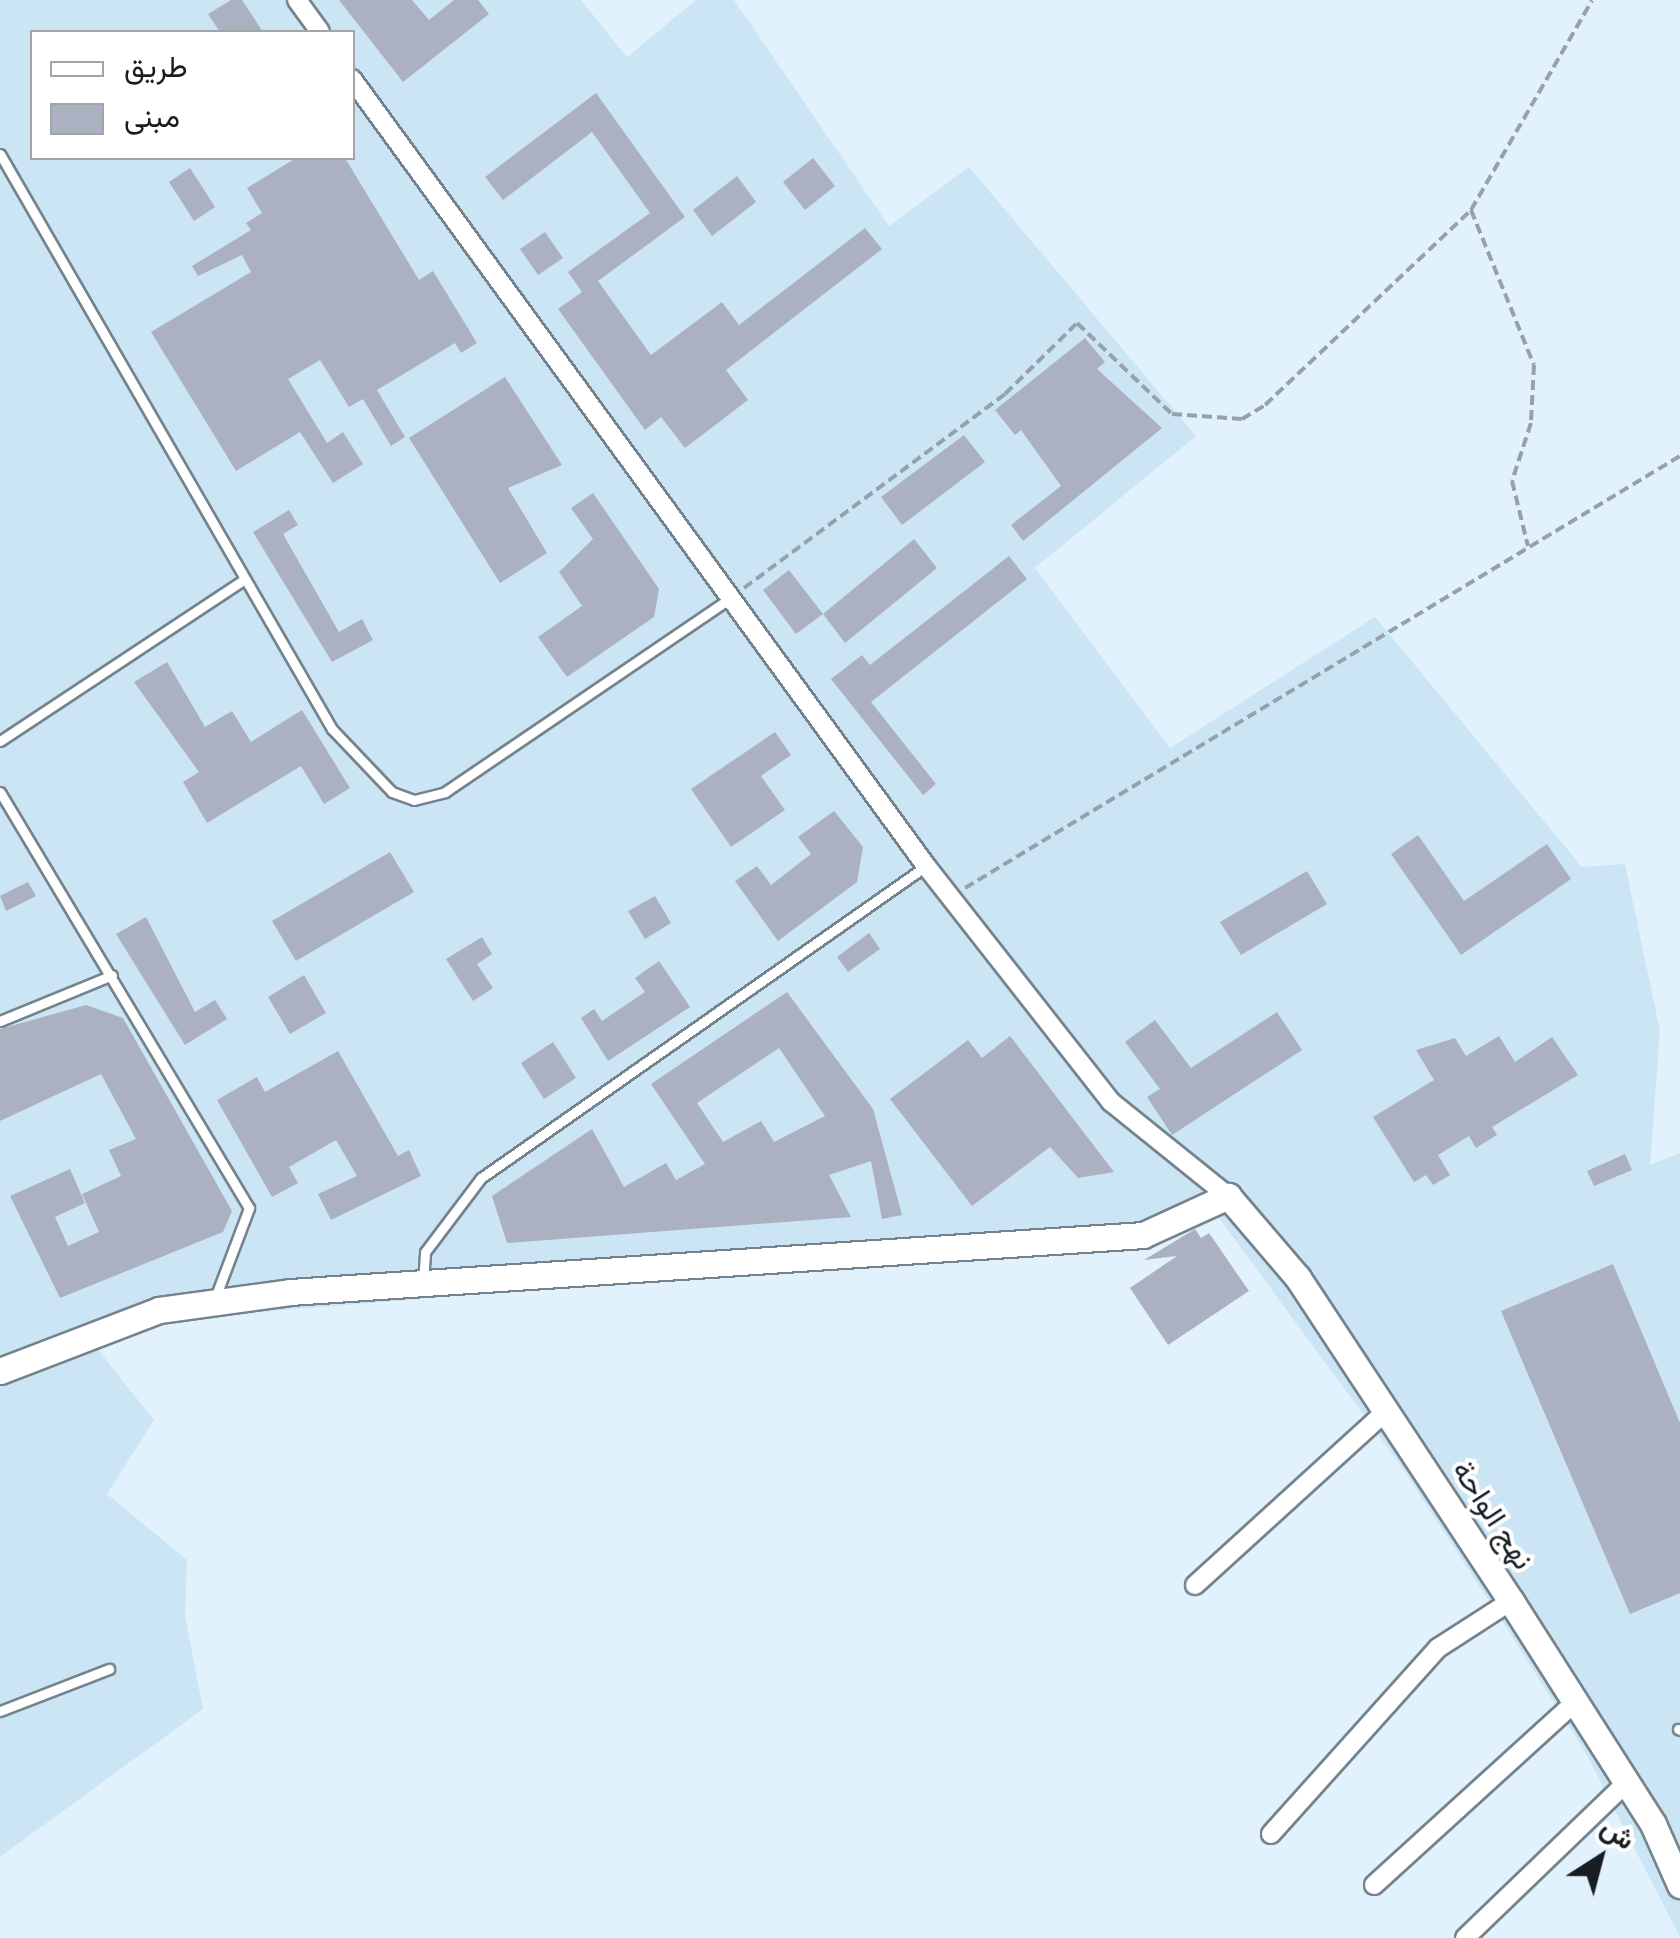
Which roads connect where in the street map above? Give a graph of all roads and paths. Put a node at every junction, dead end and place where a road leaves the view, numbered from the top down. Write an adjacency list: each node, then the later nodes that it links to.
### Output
1 (298, 0): 3 (street)
2 (1592, 0): 6 (path)
3 (319, 30)
4 (355, 83): 10 (street)
5 (0, 154): 9 (lane)
6 (1471, 210): 8 (path); 10 (path)
7 (1680, 456): 8 (path)
8 (1528, 548): 14 (path)
9 (242, 581): 10 (lane); 11 (lane)
10 (728, 600): 13 (street)
11 (0, 741)
12 (0, 792): 15 (lane)
13 (926, 866): 14 (street); 18 (lane)
14 (951, 897): 17 (street)
15 (112, 975): 16 (lane); 19 (lane)
16 (0, 1022)
17 (1228, 1196): 18 (street); 21 (street, نهج الواحة)
18 (423, 1283): 19 (street)
19 (213, 1302): 20 (street)
20 (0, 1371)
21 (1386, 1411): 22 (street); 23 (street, نهج الواحة)
22 (1195, 1586)
23 (1510, 1601): 25 (street, نهج الواحة); 28 (street)
24 (109, 1669): 26 (lane)
25 (1574, 1702): 27 (street, نهج الواحة); 29 (street)
26 (1, 1709)
27 (1626, 1784): 30 (street, نهج الواحة); 31 (street)
28 (1272, 1834)
29 (1374, 1885)
30 (1680, 1885)
31 (1465, 1938)

